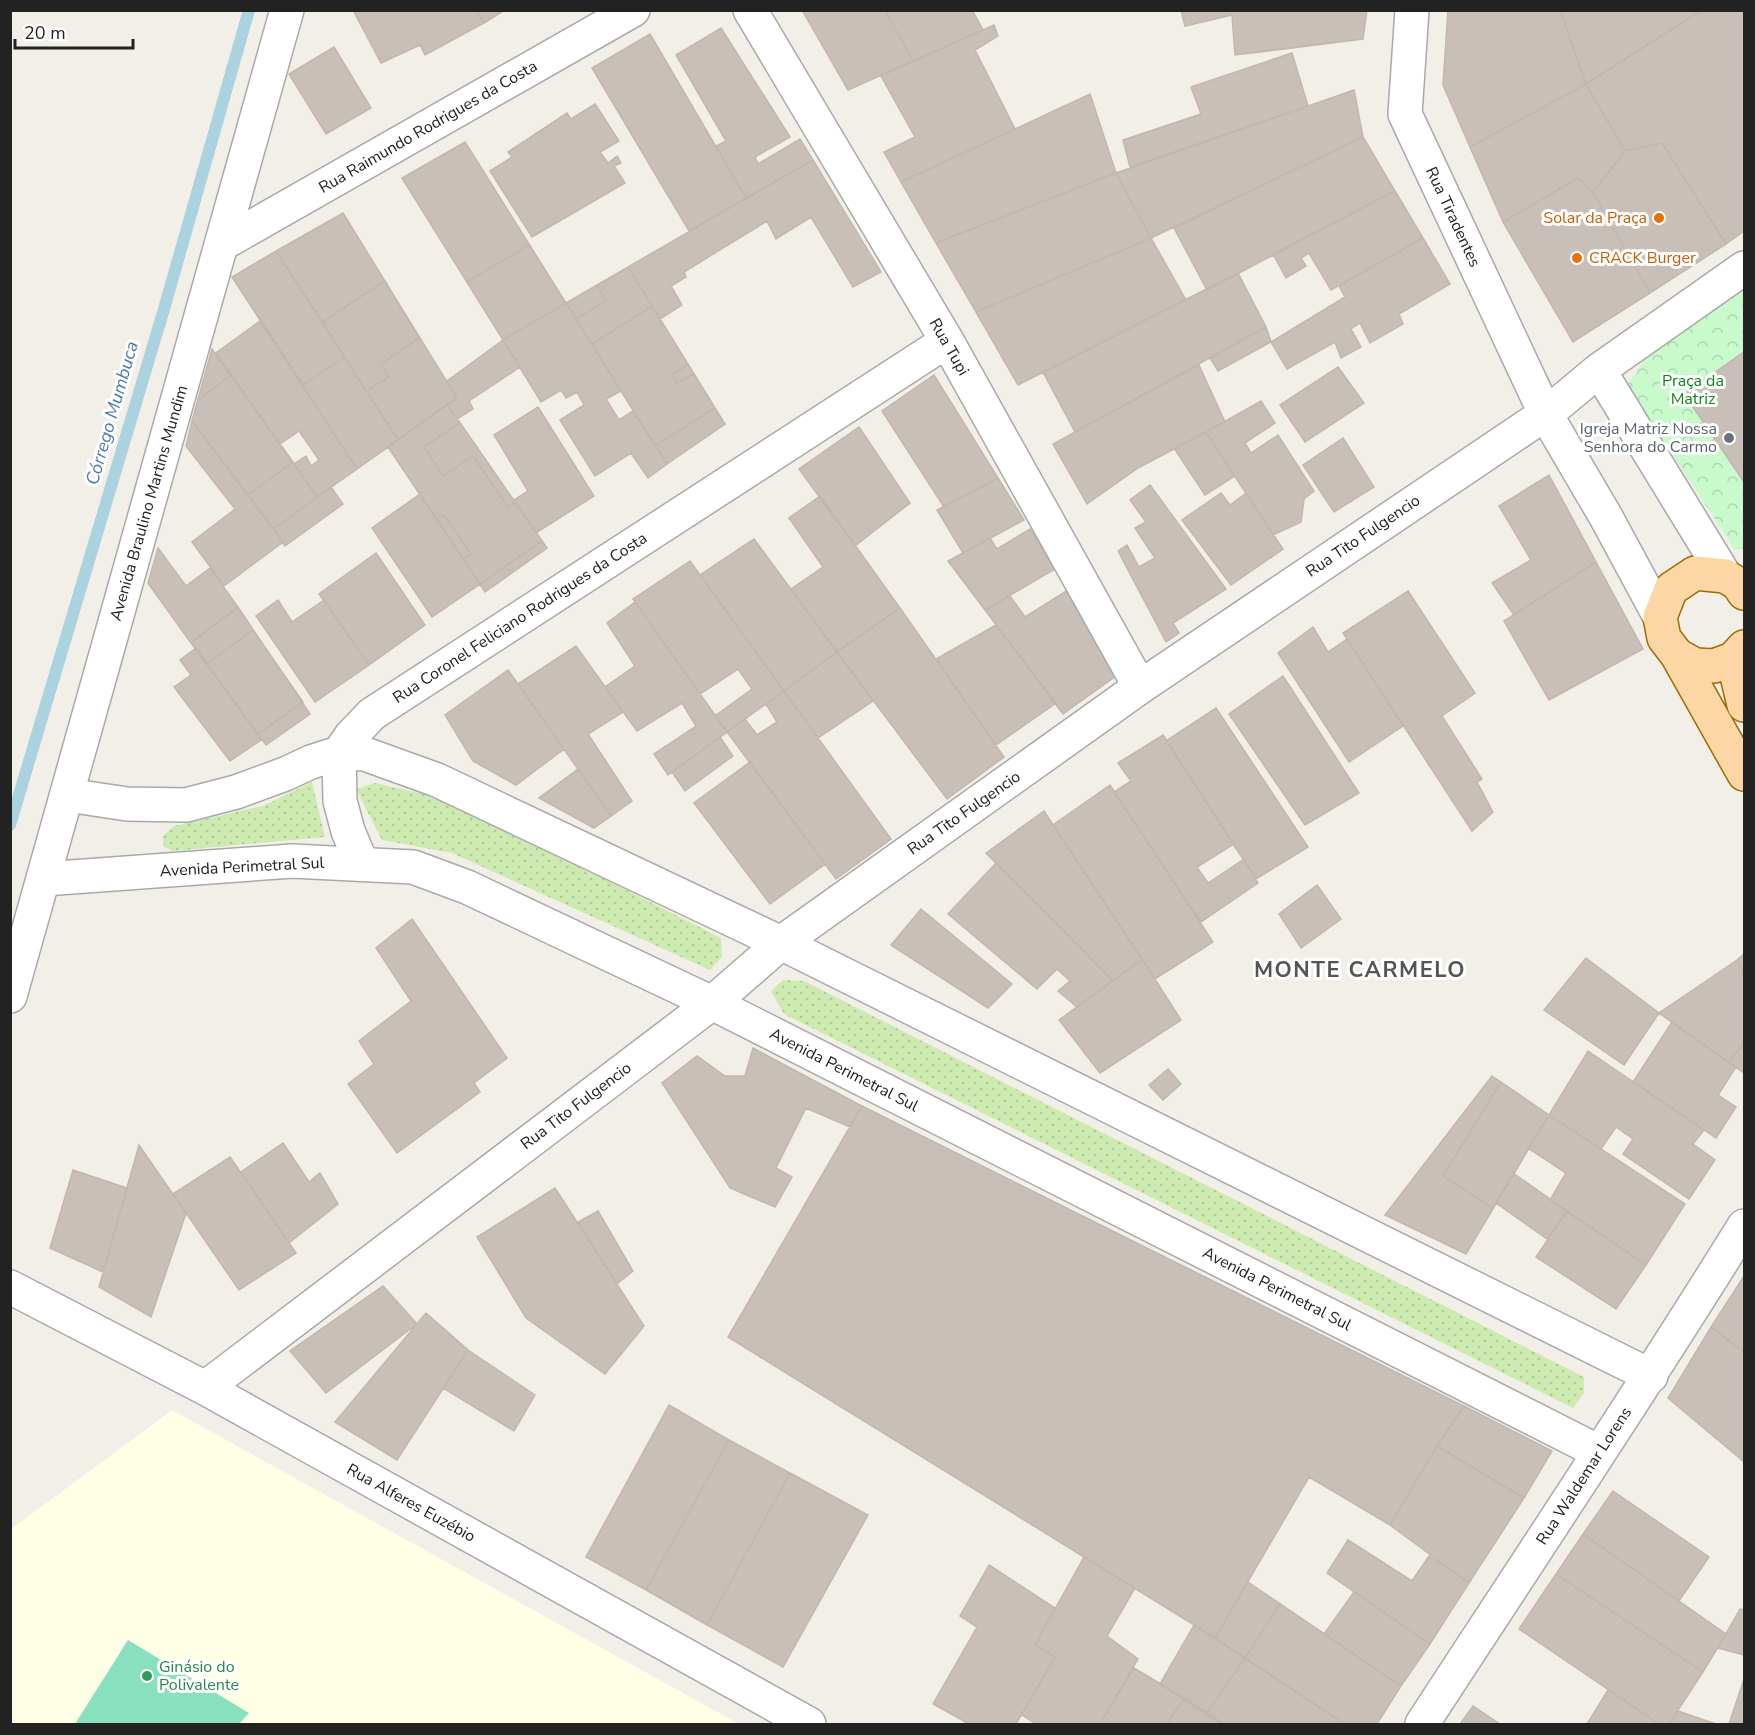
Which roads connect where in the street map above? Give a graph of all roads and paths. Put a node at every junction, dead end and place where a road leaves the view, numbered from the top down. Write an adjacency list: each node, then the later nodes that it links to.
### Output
1 (287, 10): 5 (street, Avenida Braulino Martins Mundim)
2 (633, 10): 5 (street, Rua Raimundo Rodrigues da Costa)
3 (750, 10): 7 (street, Rua Tupi)
4 (1412, 10): 9 (street, Rua Tiradentes)
5 (222, 244): 18 (street, Avenida Braulino Martins Mundim)
6 (1744, 268): 8 (street, Rua Tito Fulgencio)
7 (947, 341): 14 (street, Rua Tupi); 16 (street, Rua Coronel Feliciano Rodrigues da Costa)
8 (1599, 370): 9 (street, Rua Tito Fulgencio); 10 (street)
9 (1545, 413): 11 (street, Rua Tiradentes); 14 (street, Rua Tito Fulgencio)
10 (1738, 583): 11 (main road)
11 (1660, 617): 13 (main road)
12 (1739, 653): 13 (main road); 15 (main road)
13 (1677, 656): 17 (main road)
14 (1140, 687): 21 (street, Rua Tito Fulgencio)
15 (1744, 705)
16 (339, 753): 18 (street); 19 (street); 21 (street)
17 (1744, 774)
18 (67, 795): 20 (street, Avenida Braulino Martins Mundim)
19 (362, 864): 20 (street, Avenida Perimetral Sul); 23 (street, Avenida Perimetral Sul)
20 (44, 879): 22 (street, Avenida Braulino Martins Mundim)
21 (781, 942): 23 (street, Rua Tito Fulgencio); 26 (street)
22 (10, 996)
23 (712, 1003): 27 (street, Rua Tito Fulgencio); 28 (street, Avenida Perimetral Sul)
24 (1744, 1226): 26 (street, Rua Waldemar Lorens)
25 (10, 1287): 27 (street, Rua Alferes Euzébio)
26 (1651, 1376): 28 (street, Rua Waldemar Lorens)
27 (205, 1388): 29 (street, Rua Alferes Euzébio)
28 (1599, 1452): 30 (street, Rua Waldemar Lorens)
29 (809, 1725)
30 (1422, 1725)

